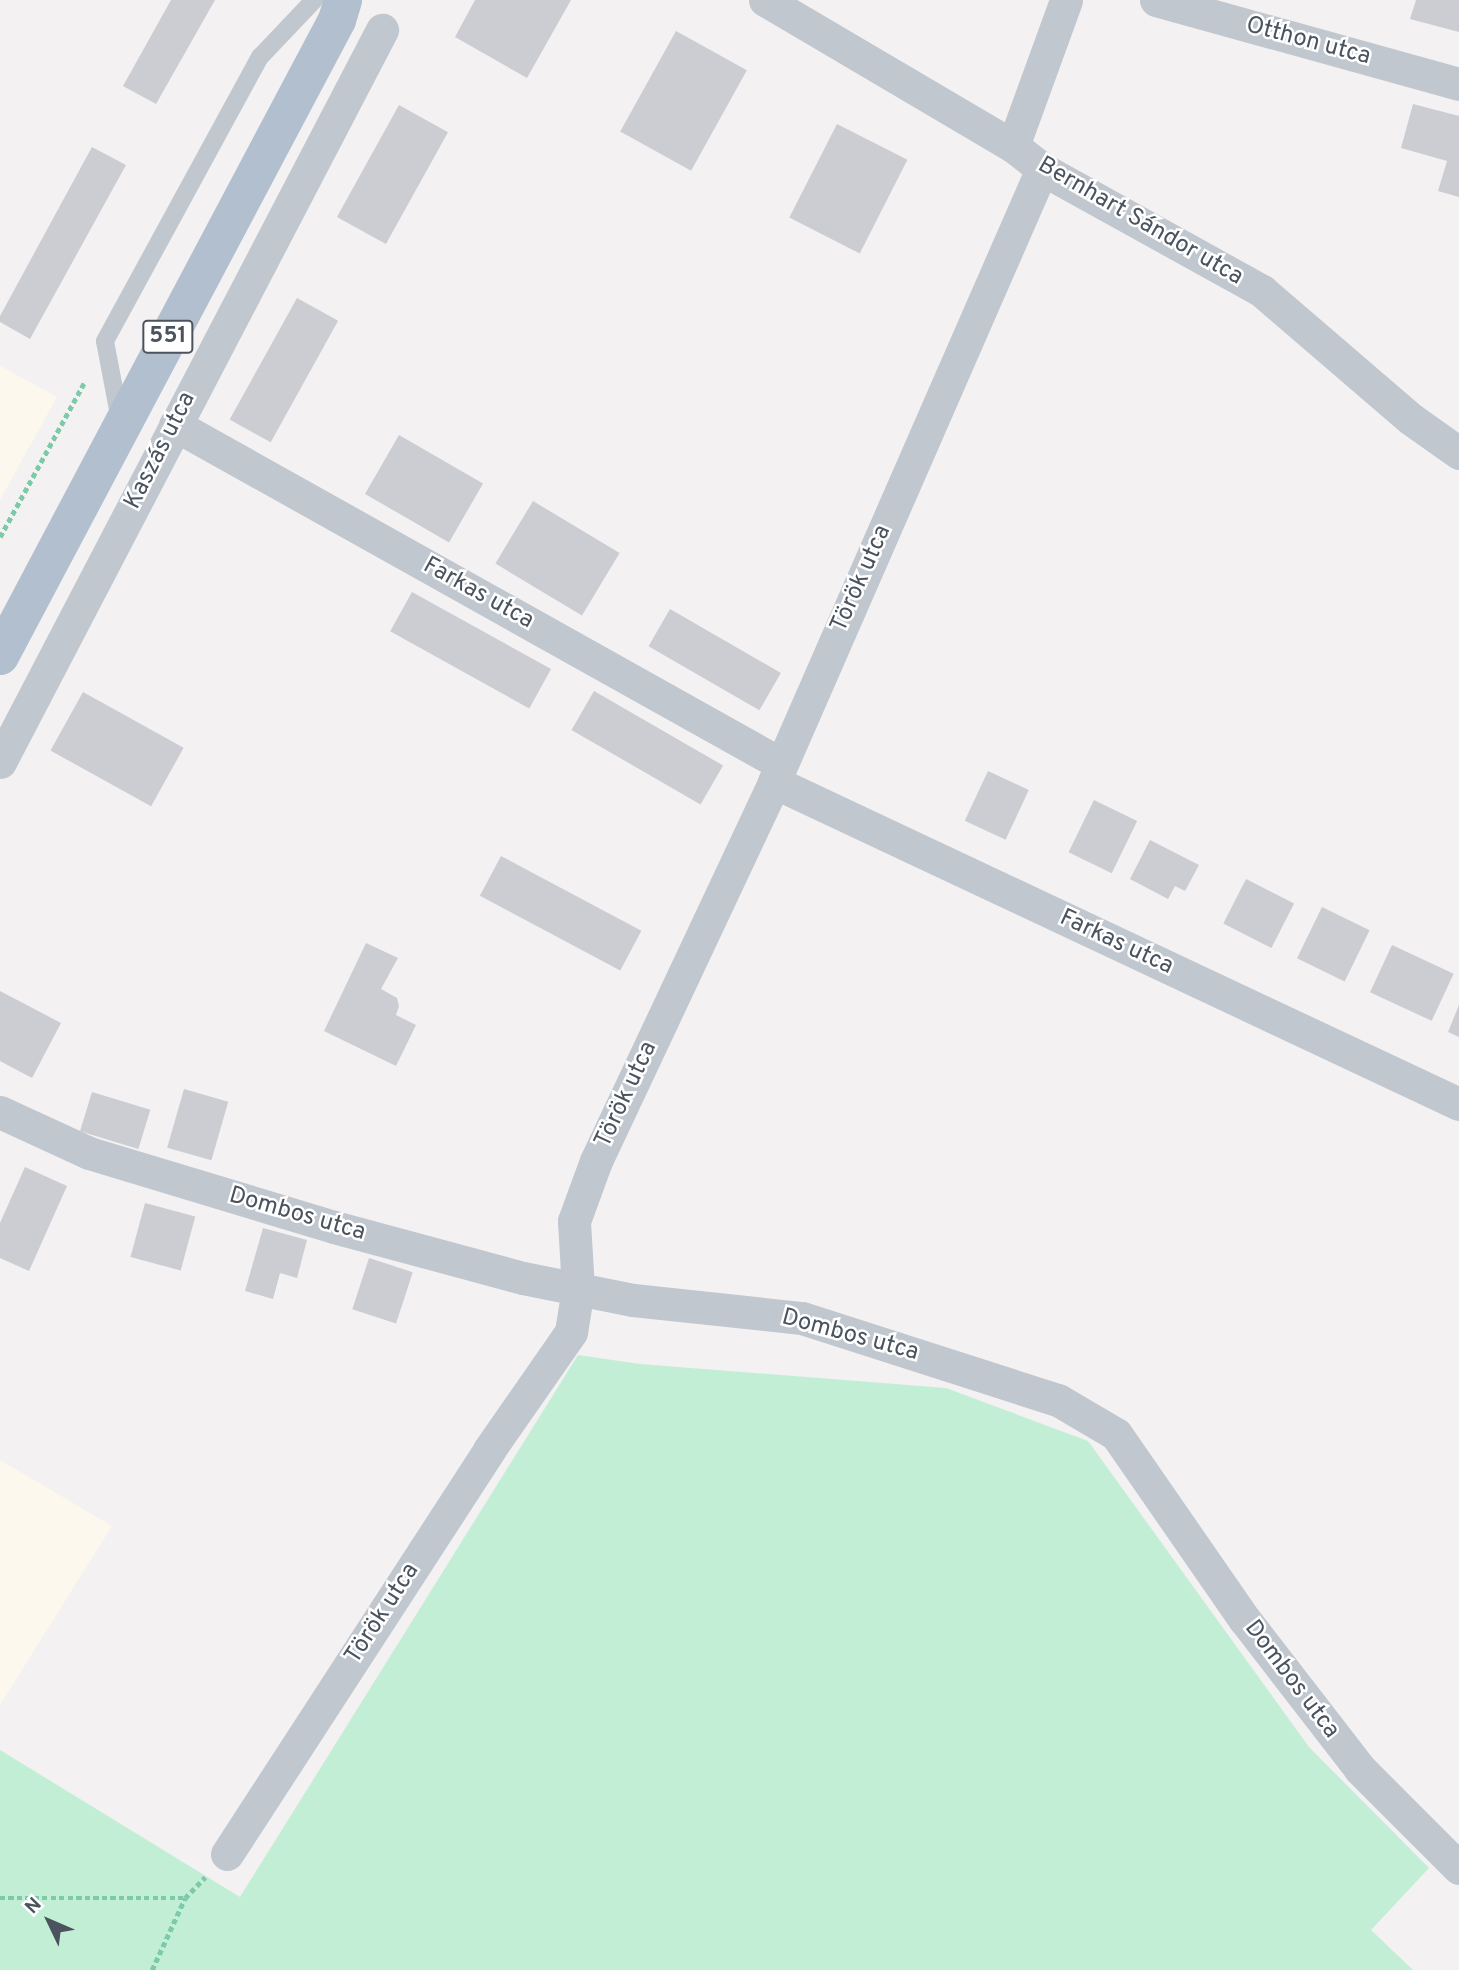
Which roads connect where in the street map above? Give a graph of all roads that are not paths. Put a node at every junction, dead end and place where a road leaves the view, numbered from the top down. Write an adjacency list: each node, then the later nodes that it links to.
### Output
1 (765, 0): 7 (street, Bernhart Sándor utca)
2 (1066, 0): 7 (street)
3 (1156, 0): 6 (street, Otthon utca)
4 (337, 5): 9 (main road, 551); 9 (lane)
5 (382, 30): 10 (street, Kaszás utca)
6 (1459, 84)
7 (1013, 146): 8 (street, Bernhart Sándor utca)
8 (1042, 169): 11 (street, Bernhart Sándor utca); 14 (street, Török utca)
9 (121, 425): 12 (main road, 551)
10 (175, 425): 13 (street, Kaszás utca); 14 (street, Farkas utca)
11 (1459, 453)
12 (0, 656)
13 (0, 762)
14 (778, 773): 15 (street, Farkas utca); 17 (street, Török utca)
15 (1459, 1104)
16 (0, 1112): 17 (street, Dombos utca)
17 (578, 1289): 18 (street, Török utca); 19 (street, Dombos utca)
18 (227, 1854)
19 (1459, 1868)

